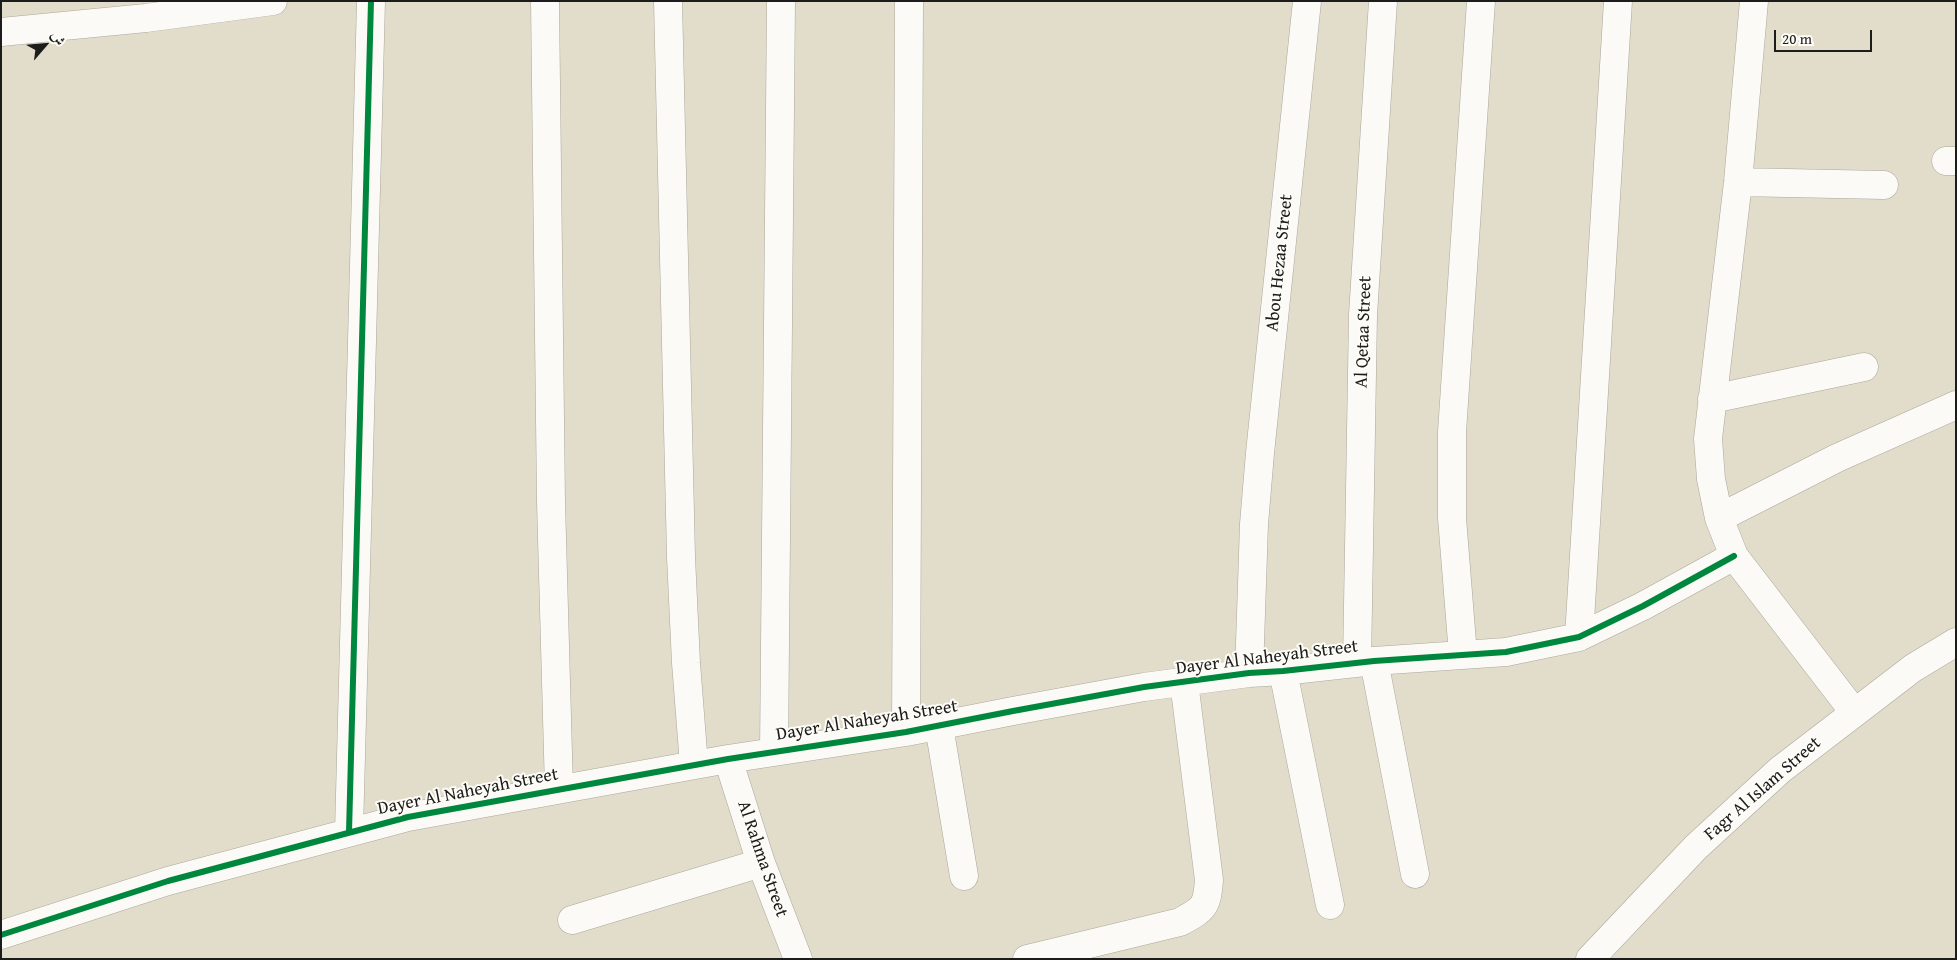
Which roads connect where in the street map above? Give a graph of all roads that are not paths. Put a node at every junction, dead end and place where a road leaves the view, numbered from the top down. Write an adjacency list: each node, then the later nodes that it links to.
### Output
1 (274, 1): 12 (street)
2 (371, 1): 34 (street)
3 (545, 1): 33 (street)
4 (668, 1): 32 (street)
5 (780, 1): 30 (street)
6 (909, 1): 29 (street)
7 (1306, 1): 25 (street, Abou Hezaa Street)
8 (1382, 1): 23 (street, Al Qetaa Street)
9 (1481, 1): 22 (street)
10 (1618, 1): 20 (street)
11 (1754, 1): 13 (street)
12 (1, 32)
13 (1738, 182): 14 (street); 16 (street)
14 (1884, 185)
15 (1864, 367): 16 (street)
16 (1712, 399): 18 (street)
17 (1956, 405): 18 (street)
18 (1719, 518): 19 (street)
19 (1734, 556): 20 (street, Dayer Al Naheyah Street); 27 (street)
20 (1579, 637): 22 (street, Dayer Al Naheyah Street)
21 (1956, 642): 27 (street, Fagr Al Islam Street)
22 (1464, 655): 23 (street, Dayer Al Naheyah Street)
23 (1366, 662): 24 (street, Dayer Al Naheyah Street); 36 (street, Al Qetaa Street)
24 (1282, 671): 25 (street, Dayer Al Naheyah Street); 38 (street)
25 (1249, 673): 26 (street, Dayer Al Naheyah Street)
26 (1184, 682): 28 (street, Dayer Al Naheyah Street); 42 (street)
27 (1854, 712): 43 (street, Fagr Al Islam Street)
28 (939, 726): 29 (street, Dayer Al Naheyah Street); 37 (street)
29 (906, 732): 30 (street, Dayer Al Naheyah Street)
30 (774, 752): 31 (street, Dayer Al Naheyah Street)
31 (728, 759): 32 (street, Dayer Al Naheyah Street); 35 (street, Al Rahma Street)
32 (694, 765): 33 (street, Dayer Al Naheyah Street)
33 (559, 789): 34 (street, Dayer Al Naheyah Street)
34 (349, 832): 40 (street, Dayer Al Naheyah Street)
35 (760, 863): 39 (street); 41 (street, Al Rahma Street)
36 (1416, 874)
37 (964, 876)
38 (1330, 905)
39 (572, 920)
40 (1, 935)
41 (798, 959)
42 (1028, 959)
43 (1590, 959)

